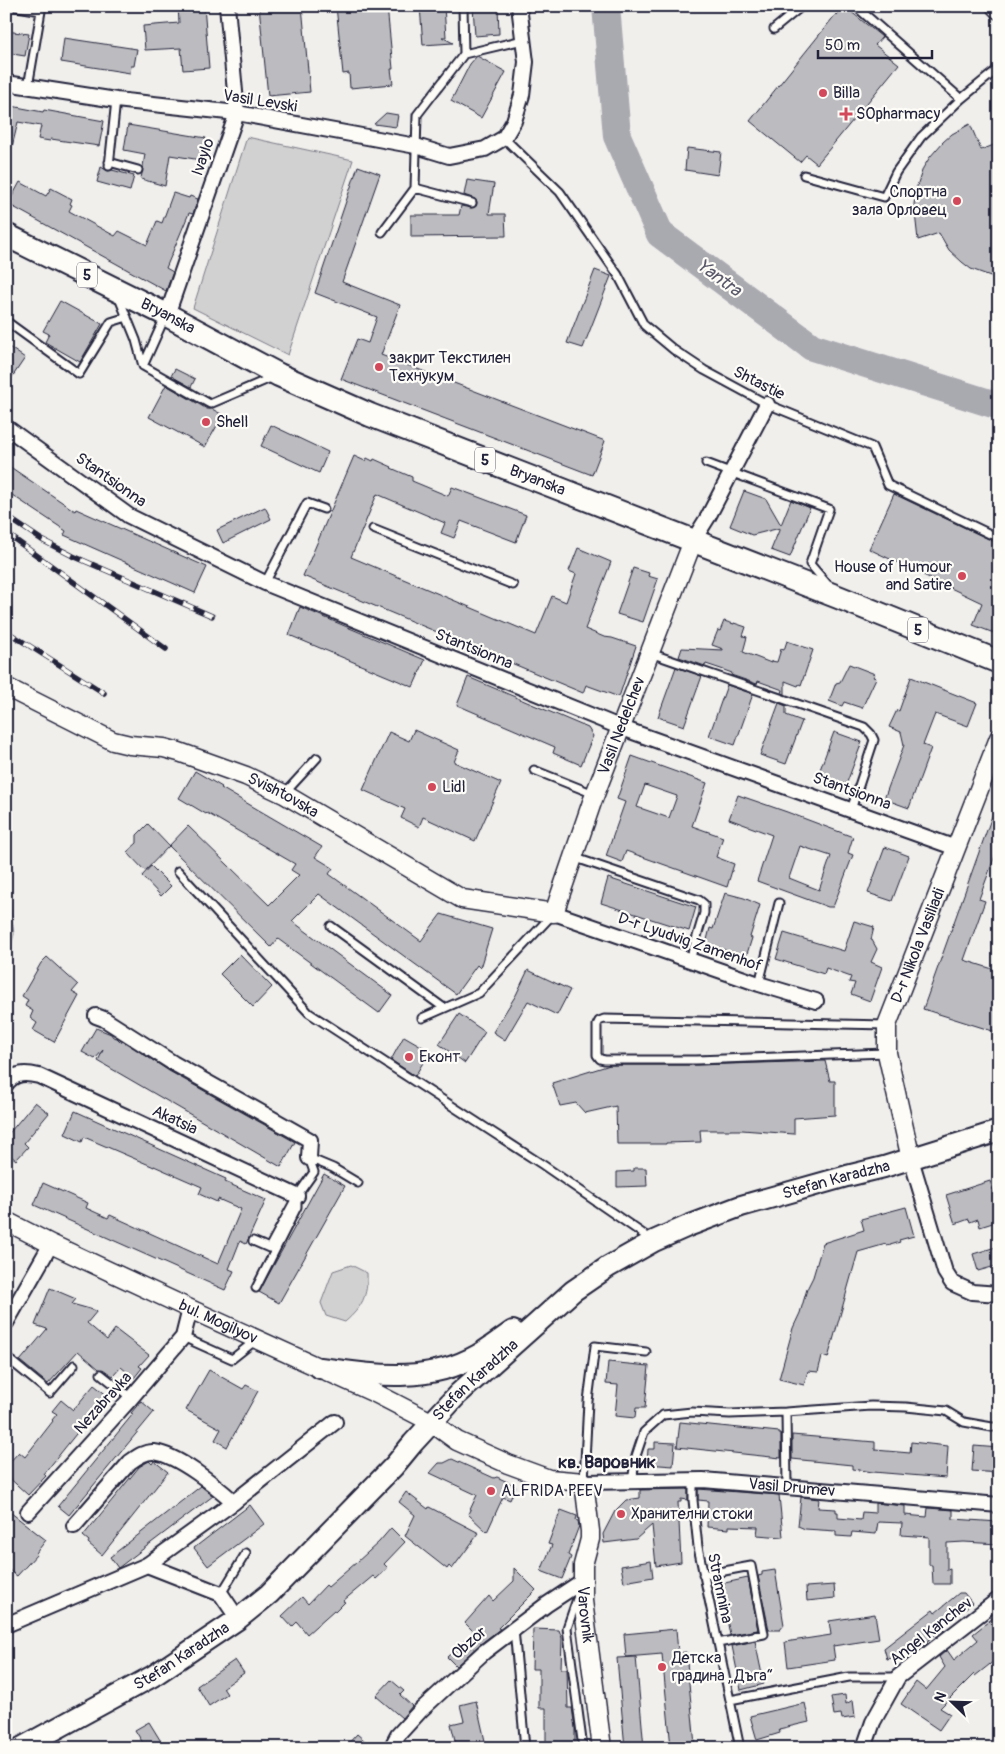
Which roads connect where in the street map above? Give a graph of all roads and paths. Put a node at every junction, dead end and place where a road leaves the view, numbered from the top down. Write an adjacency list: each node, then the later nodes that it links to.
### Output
1 (12, 6): 14 (lane)
2 (227, 6): 17 (street, Ivaylo)
3 (463, 6): 11 (lane)
4 (519, 6): 10 (street)
5 (802, 6): 9 (lane)
6 (995, 6): 8 (street)
7 (860, 10): 15 (lane)
8 (999, 10)
9 (774, 29)
10 (523, 40): 11 (lane); 18 (street)
11 (464, 54): 19 (lane)
12 (999, 68): 15 (lane)
13 (6, 83): 14 (street, Vasil Levski)
14 (28, 87): 16 (street, Vasil Levski)
15 (961, 99): 21 (lane)
16 (116, 100): 17 (street, Vasil Levski); 20 (lane)
17 (237, 113): 19 (street, Vasil Levski); 27 (street, Ivaylo)
18 (504, 138): 19 (street, Vasil Levski); 32 (lane, Shtastie)
19 (416, 146): 22 (lane)
20 (138, 170)
21 (804, 175)
22 (415, 188): 23 (lane); 24 (lane)
23 (472, 203)
24 (382, 232)
25 (6, 235): 26 (main road, Bryanska / 5)
26 (115, 289): 27 (main road, Bryanska / 5); 28 (lane)
27 (166, 314): 30 (lane); 31 (main road, Bryanska / 5)
28 (127, 317): 29 (lane); 30 (lane)
29 (6, 321)
30 (142, 366): 31 (lane)
31 (279, 375): 39 (main road, Bryanska / 5)
32 (767, 404): 35 (street); 38 (lane, Shtastie)
33 (6, 427): 40 (street, Stantsionna)
34 (706, 463): 35 (lane)
35 (731, 472): 39 (street); 42 (lane)
36 (324, 509): 40 (lane)
37 (373, 529): 41 (lane)
38 (992, 535)
39 (692, 541): 42 (main road, Bryanska / 5); 43 (street, Vasil Nedelchev)
40 (265, 582): 46 (street, Stantsionna)
41 (513, 584)
42 (838, 597): 44 (main road, Bryanska / 5)
43 (650, 653): 46 (street, Vasil Nedelchev); 52 (lane)
44 (999, 662)
45 (6, 687): 50 (street, Svishtovska)
46 (622, 728): 51 (street, Vasil Nedelchev); 52 (street, Stantsionna)
47 (999, 738): 53 (street, D-r Nikola Vasiliadi)
48 (317, 758): 50 (lane)
49 (534, 770): 51 (lane)
50 (284, 794): 57 (street, Svishtovska)
51 (595, 795): 54 (street, Vasil Nedelchev)
52 (851, 810): 53 (street, Stantsionna)
53 (956, 848): 65 (street, D-r Nikola Vasiliadi)
54 (573, 857): 57 (street, Vasil Nedelchev); 59 (lane)
55 (178, 871): 75 (lane)
56 (779, 903): 60 (lane)
57 (554, 913): 59 (street, D-r Lyudvig Zamenhof); 62 (lane)
58 (332, 926): 62 (lane)
59 (690, 960): 60 (street, D-r Lyudvig Zamenhof)
60 (759, 984): 61 (street, D-r Lyudvig Zamenhof)
61 (816, 1001)
62 (444, 1008): 64 (lane)
63 (96, 1016): 69 (street)
64 (422, 1018)
65 (887, 1025): 66 (street, D-r Nikola Vasiliadi); 66 (lane)
66 (887, 1053): 70 (street, D-r Nikola Vasiliadi)
67 (6, 1084): 72 (street, Akatsia)
68 (999, 1131): 70 (main road, Stefan Karadzha)
69 (309, 1158): 71 (lane); 72 (lane)
70 (911, 1159): 75 (main road, Stefan Karadzha); 79 (street)
71 (358, 1183)
72 (297, 1196): 74 (lane); 77 (lane)
73 (6, 1221): 76 (street, bul. Mogilyov)
74 (253, 1241)
75 (654, 1241): 78 (main road, Stefan Karadzha)
76 (51, 1244): 80 (street, bul. Mogilyov); 81 (street)
77 (256, 1288)
78 (573, 1291): 87 (main road); 92 (main road, Stefan Karadzha)
79 (999, 1294)
80 (190, 1309): 82 (street, Nezabravka); 83 (street, bul. Mogilyov)
81 (6, 1323)
82 (183, 1337): 83 (lane); 89 (street, Nezabravka)
83 (258, 1339): 87 (street, bul. Mogilyov)
84 (646, 1352): 96 (lane)
85 (6, 1357): 86 (lane)
86 (74, 1365)
87 (320, 1368): 92 (street, bul. Mogilyov)
88 (101, 1374): 89 (lane)
89 (131, 1398): 100 (street, Nezabravka)
90 (786, 1412): 93 (lane); 95 (lane); 97 (lane)
91 (335, 1422): 98 (street)
92 (431, 1422): 96 (street, Vasil Drumev); 108 (main road, Stefan Karadzha)
93 (999, 1426)
94 (693, 1480): 95 (street, Vasil Drumev); 97 (street, Vasil Drumev); 104 (lane, Stramnina)
95 (632, 1481): 96 (street, Vasil Drumev)
96 (584, 1482): 105 (street, Varovnik)
97 (787, 1487): 99 (street, Vasil Drumev)
98 (234, 1502): 101 (street); 103 (street)
99 (999, 1505)
100 (28, 1512)
101 (74, 1526)
102 (246, 1553): 106 (lane)
103 (147, 1565): 106 (street); 109 (street)
104 (703, 1575): 111 (lane, Stramnina); 111 (lane)
105 (584, 1580): 110 (street, Obzor); 117 (lane); 118 (street, Varovnik)
106 (220, 1594): 108 (street)
107 (999, 1599): 112 (street, Angel Kanchev)
108 (238, 1619): 114 (main road, Stefan Karadzha)
109 (10, 1620)
110 (514, 1629): 115 (street, Obzor); 116 (lane)
111 (718, 1644): 113 (lane, Stramnina)
112 (898, 1677): 113 (lane); 120 (street, Angel Kanchev)
113 (730, 1700): 119 (lane, Stramnina)
114 (21, 1748)
115 (391, 1748)
116 (525, 1748)
117 (583, 1748)
118 (602, 1748)
119 (740, 1748)
120 (864, 1748)

